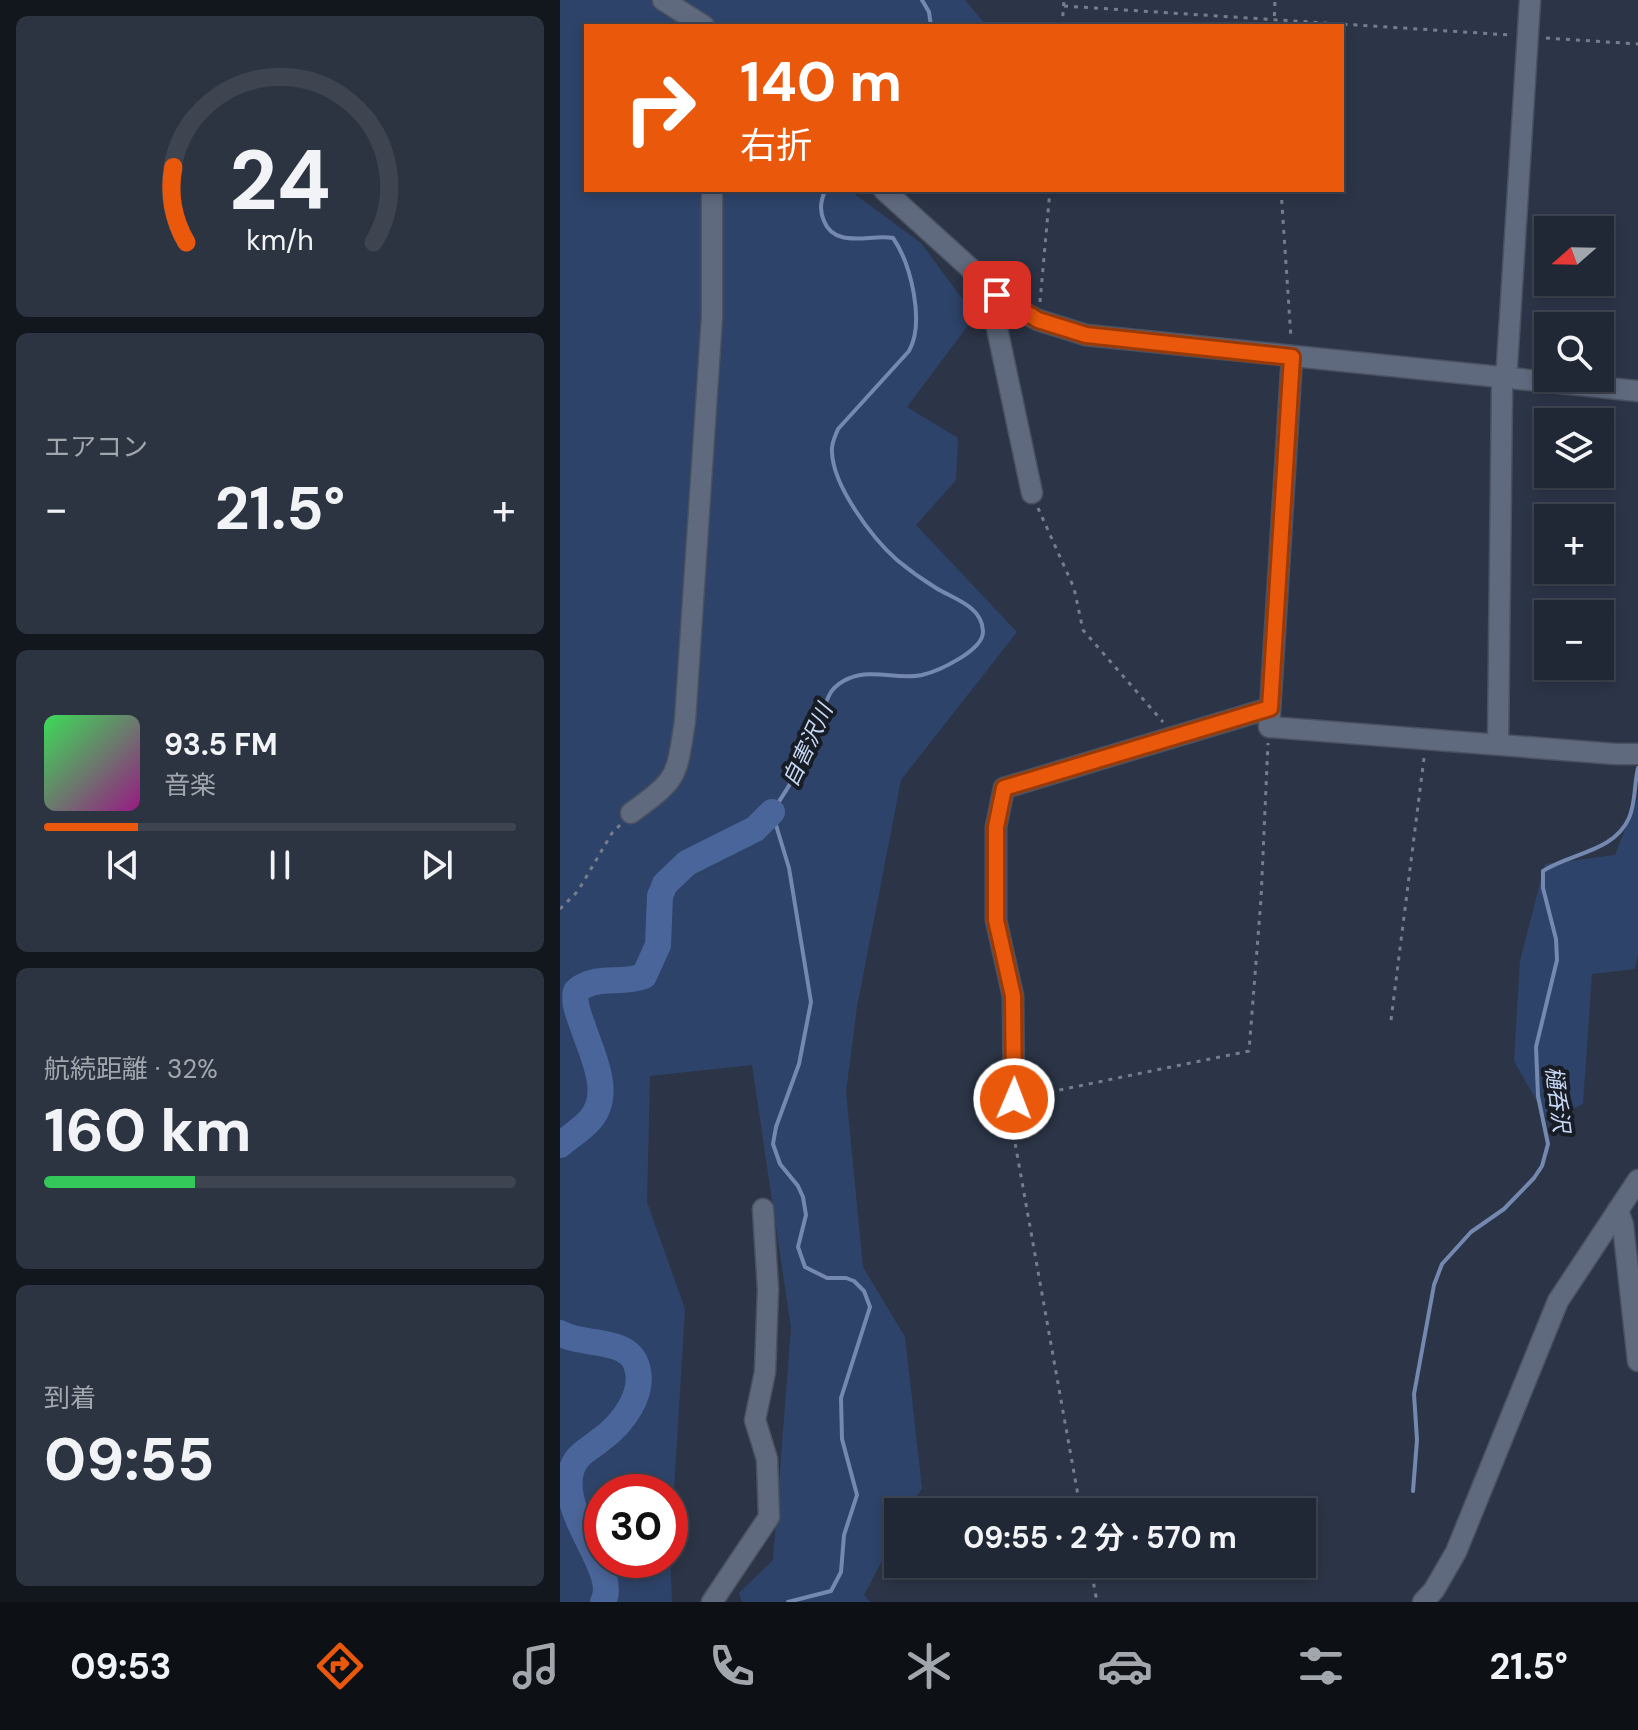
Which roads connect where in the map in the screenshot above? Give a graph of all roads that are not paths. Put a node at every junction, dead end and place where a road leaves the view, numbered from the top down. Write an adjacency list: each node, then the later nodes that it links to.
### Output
1 (663, 0): 3 (street)
2 (1530, 0): 8 (street)
3 (693, 17)
4 (712, 192): 14 (street)
5 (886, 192): 6 (street)
6 (997, 295): 7 (street); 10 (street)
7 (1292, 357): 8 (street); 11 (street)
8 (1504, 377): 9 (street); 12 (street)
9 (1638, 391)
10 (1032, 493)
11 (1270, 718): 12 (street); 15 (street)
12 (1498, 744): 13 (street)
13 (1638, 754)
14 (631, 813)
15 (1014, 1099)
16 (1638, 1180): 18 (street)
17 (763, 1209): 20 (street)
18 (1618, 1210): 19 (street); 21 (street)
19 (1638, 1361)
20 (712, 1602)
21 (1423, 1602)

